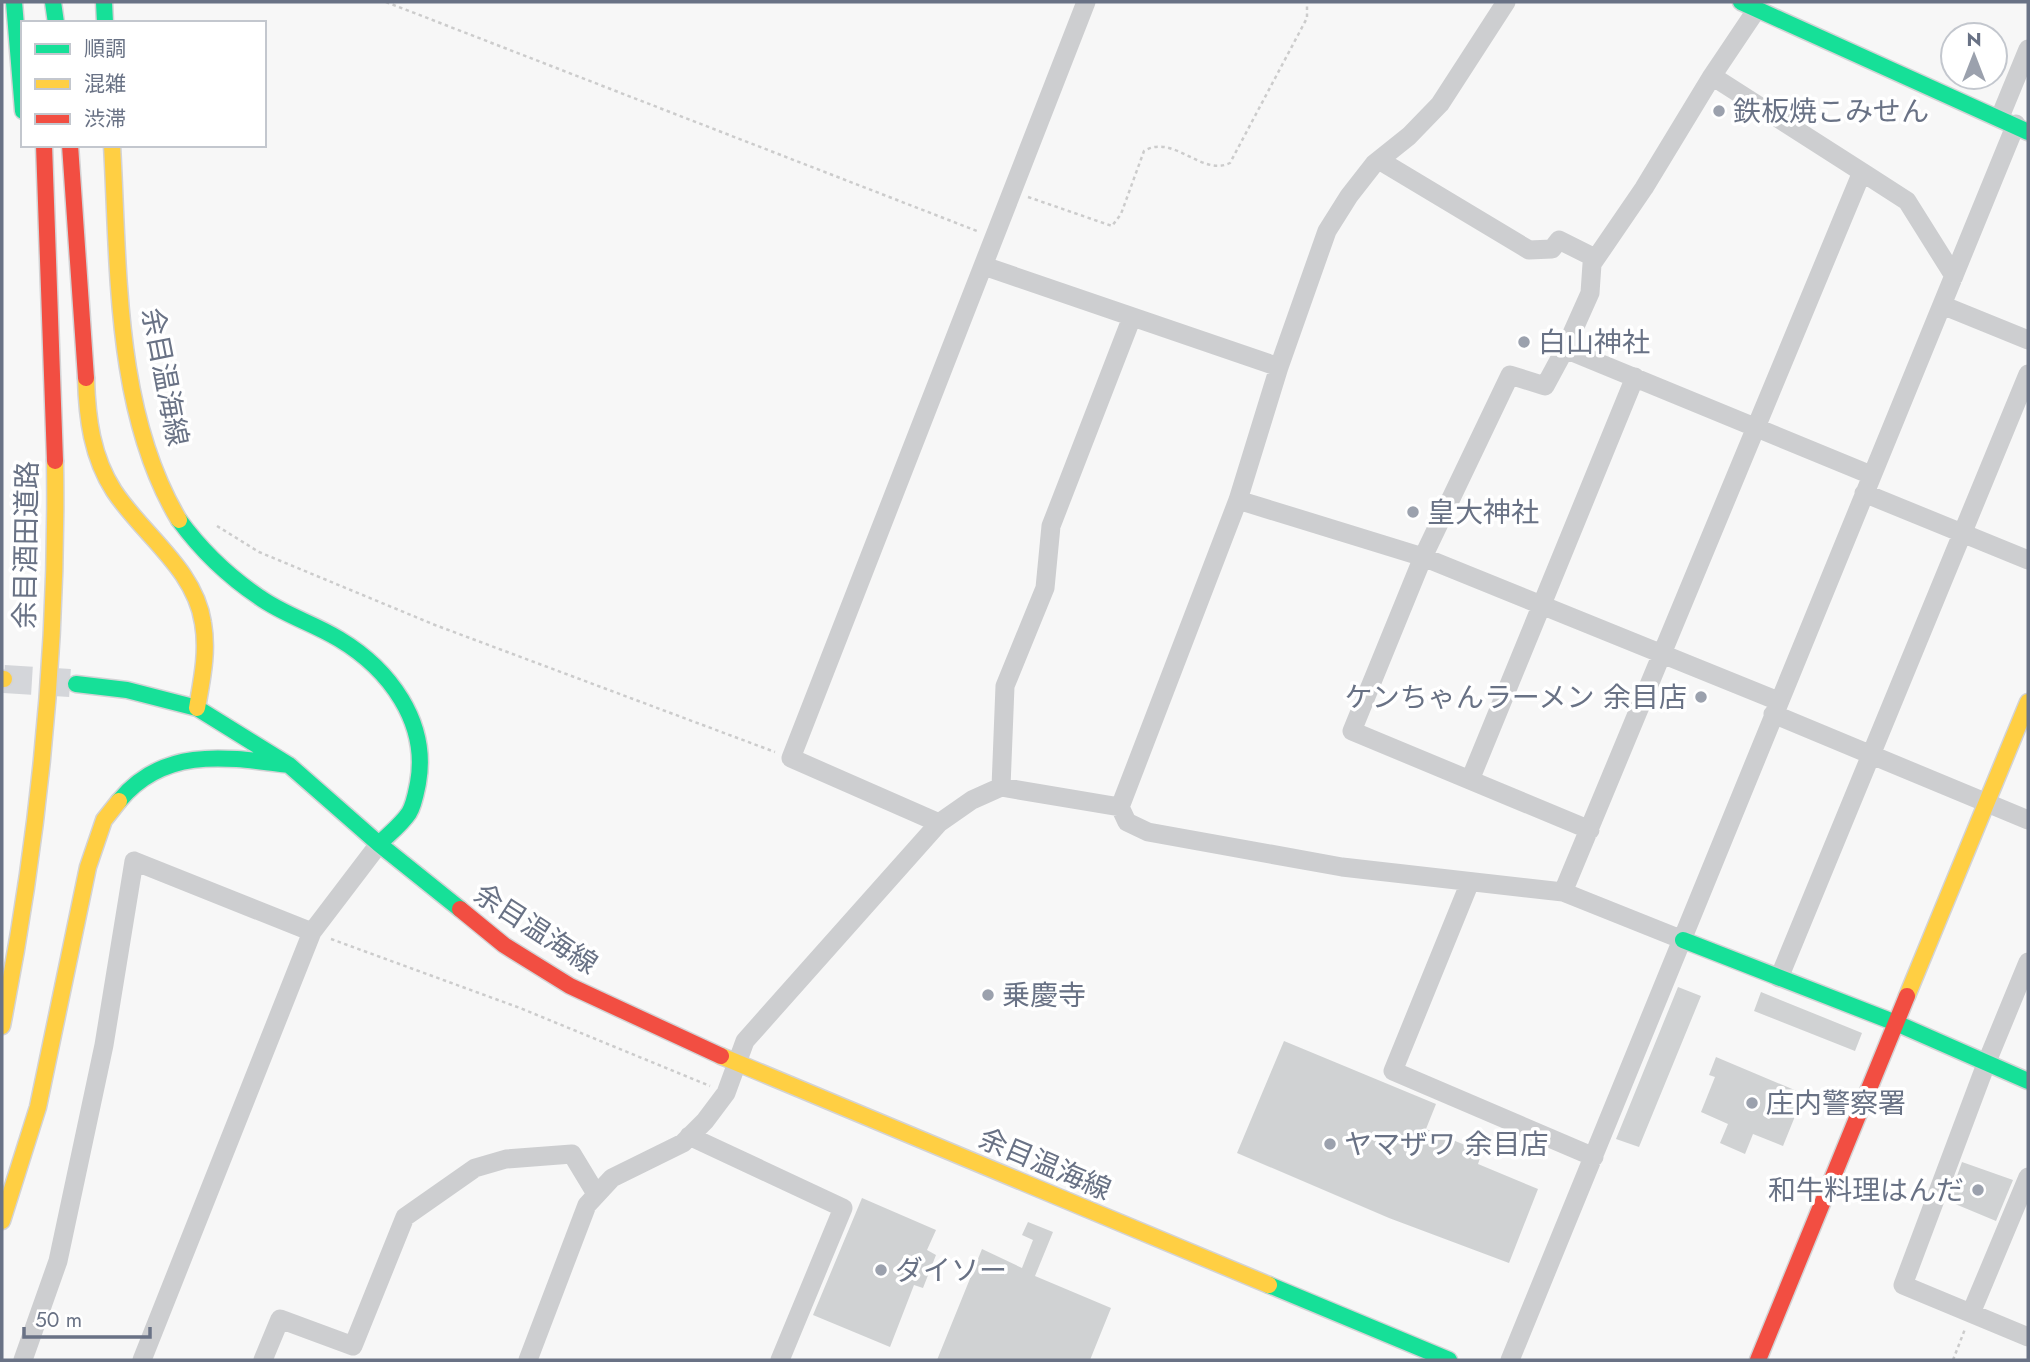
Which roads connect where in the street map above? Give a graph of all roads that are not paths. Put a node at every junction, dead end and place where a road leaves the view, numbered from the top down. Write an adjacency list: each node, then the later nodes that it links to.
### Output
1 (14, 2): 11 (main road)
2 (53, 2): 7 (main road)
3 (104, 2): 8 (main road)
4 (1086, 2): 20 (street)
5 (1506, 2): 16 (street)
6 (1749, 5): 10 (street); 12 (main road)
7 (56, 21)
8 (105, 21)
9 (2028, 49): 12 (street)
10 (1712, 76): 17 (street); 19 (street)
11 (21, 87)
12 (2015, 124): 21 (street)
13 (44, 147): 61 (main road, 余目酒田道路)
14 (70, 147): 40 (main road)
15 (113, 147): 52 (main road, 余目温海線)
16 (1379, 160): 19 (street); 26 (street)
17 (1862, 172): 21 (street); 29 (street)
18 (29, 182): 30 (main road, 余目酒田道路)
19 (1595, 258): 25 (street)
20 (984, 266): 23 (street); 49 (street)
21 (1954, 276): 22 (street)
22 (1942, 304): 24 (street); 31 (street)
23 (1132, 317): 26 (street); 45 (street)
24 (2028, 340)
25 (1564, 349): 28 (street); 34 (street)
26 (1279, 368): 32 (street)
27 (2028, 374): 33 (street)
28 (1635, 377): 29 (street); 36 (street)
29 (1756, 426): 31 (street); 37 (street)
30 (38, 443)
31 (1868, 484): 33 (street); 41 (street)
32 (1238, 500): 34 (street); 47 (street)
33 (1964, 534): 35 (street); 42 (street)
34 (1423, 557): 36 (street); 44 (street)
35 (2028, 560)
36 (1542, 604): 37 (street); 44 (street)
37 (1664, 652): 41 (street); 51 (street)
38 (76, 684): 40 (main road)
39 (2028, 702): 46 (main road)
40 (197, 708): 43 (main road)
41 (1776, 708): 42 (street); 57 (street)
42 (1870, 754): 46 (street); 59 (street)
43 (289, 765): 52 (main road); 70 (main road)
44 (1470, 780): 51 (street)
45 (1001, 787): 47 (street); 49 (street)
46 (1987, 803): 48 (street); 60 (main road)
47 (1120, 807): 53 (street)
48 (2028, 820)
49 (939, 823): 62 (street)
50 (18, 824): 56 (main road)
51 (1590, 830): 54 (street)
52 (379, 844): 55 (street); 62 (main road, 余目温海線)
53 (1470, 882): 54 (street); 66 (street)
54 (1563, 892): 57 (street)
55 (312, 932): 73 (street); 74 (street)
56 (2, 934)
57 (1684, 940): 59 (main road); 66 (street)
58 (2028, 962): 63 (street)
59 (1779, 978): 60 (main road)
60 (1896, 1023): 63 (main road); 80 (main road)
61 (2, 1026)
62 (737, 1064): 65 (street); 78 (main road, 余目温海線)
63 (1986, 1064): 64 (main road); 71 (street)
64 (2028, 1081)
65 (689, 1136): 68 (street); 77 (street)
66 (1594, 1157): 79 (street)
67 (2028, 1177): 69 (street)
68 (595, 1192): 75 (street); 76 (street)
69 (2023, 1207): 71 (street)
70 (2, 1221)
71 (1971, 1313): 72 (street)
72 (2028, 1336)
73 (23, 1360)
74 (142, 1360)
75 (263, 1360)
76 (528, 1360)
77 (780, 1360)
78 (1450, 1360)
79 (1510, 1360)
80 (1758, 1360)

